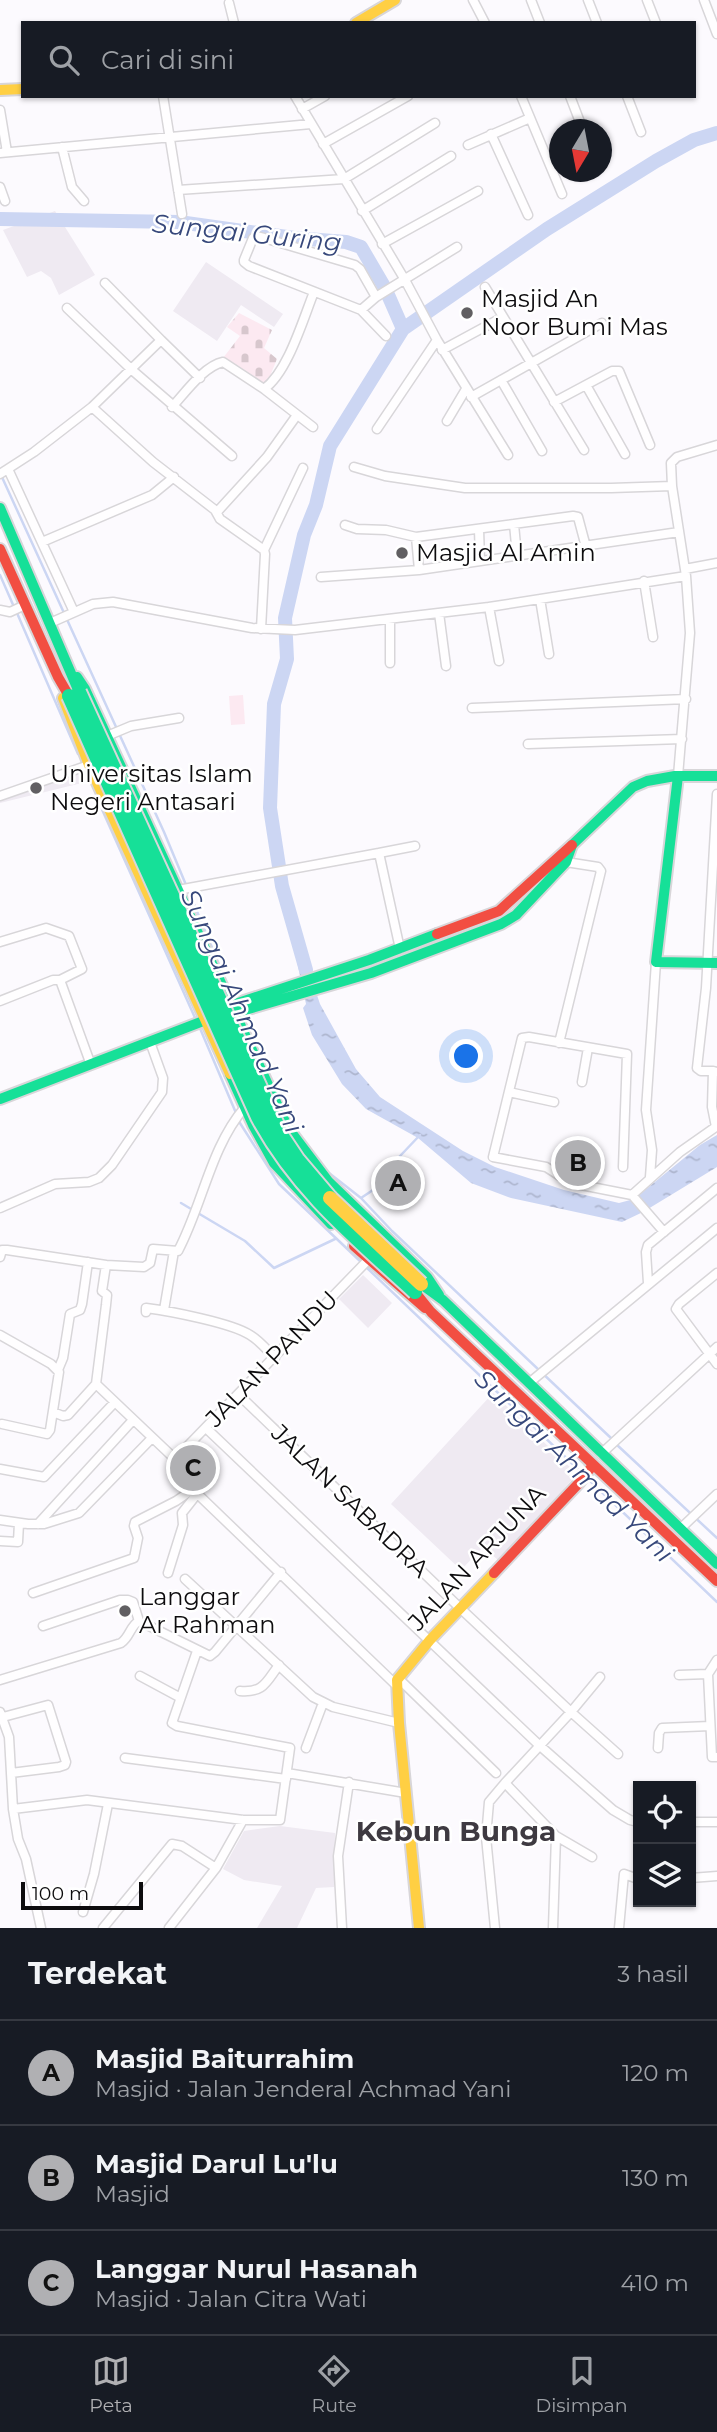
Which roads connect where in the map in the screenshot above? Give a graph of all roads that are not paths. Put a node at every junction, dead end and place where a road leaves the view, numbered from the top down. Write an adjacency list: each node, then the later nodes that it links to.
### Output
1 (394, 0): 9 (main road)
2 (473, 0): 10 (street)
3 (531, 0): 11 (street)
4 (588, 0): 12 (street)
5 (647, 0): 13 (street)
6 (704, 0): 14 (street)
7 (229, 3): 8 (street)
8 (234, 21)
9 (359, 21)
10 (484, 21)
11 (539, 21)
12 (596, 21)
13 (655, 21)
14 (717, 34)
15 (21, 89): 16 (main road)
16 (0, 90)
17 (163, 98): 32 (street)
18 (296, 98): 24 (street)
19 (321, 98): 24 (street)
20 (404, 98): 33 (street)
21 (522, 98): 26 (street)
22 (571, 98): 27 (street)
23 (628, 98): 30 (street)
24 (302, 109): 29 (street)
25 (0, 110): 36 (street)
26 (530, 118): 31 (street); 42 (street)
27 (579, 119)
28 (435, 123): 38 (street)
29 (311, 124): 32 (street); 33 (street)
30 (641, 132)
31 (491, 134): 34 (street); 47 (street)
32 (171, 139): 35 (street); 40 (street)
33 (323, 144): 38 (street)
34 (468, 145)
35 (62, 147): 36 (street); 44 (street)
36 (3, 152)
37 (451, 156): 45 (street)
38 (344, 179): 40 (street); 45 (street)
39 (0, 187): 43 (street)
40 (178, 190): 46 (street)
41 (478, 191): 48 (street)
42 (562, 194)
43 (5, 201)
44 (84, 201)
45 (362, 211): 48 (street)
46 (181, 214)
47 (528, 215)
48 (382, 244): 50 (street)
49 (457, 247): 50 (street)
50 (405, 280): 54 (street); 61 (street)
51 (105, 283): 60 (street)
52 (485, 287): 57 (street)
53 (314, 292): 54 (street); 56 (street); 68 (street)
54 (376, 297): 56 (street)
55 (67, 308): 64 (street)
56 (361, 310): 59 (street)
57 (503, 317): 62 (street); 63 (street)
58 (602, 323): 63 (street)
59 (386, 336)
60 (161, 340): 64 (street); 65 (street)
61 (437, 340): 62 (street); 76 (street)
62 (442, 350): 69 (street)
63 (530, 363): 66 (street); 70 (street)
64 (131, 370): 71 (street); 72 (street)
65 (200, 378): 68 (street); 72 (street)
66 (501, 380): 69 (street); 80 (street)
67 (586, 385): 70 (street); 77 (street); 81 (street)
68 (264, 389): 73 (street)
69 (468, 393): 74 (street); 82 (street)
70 (554, 402): 79 (street)
71 (92, 407): 86 (street); 87 (street)
72 (172, 407): 83 (street)
73 (297, 415): 75 (street); 90 (street)
74 (447, 421)
75 (313, 427)
76 (377, 429)
77 (650, 445)
78 (717, 445): 88 (street)
79 (584, 450)
80 (542, 451)
81 (625, 454)
82 (508, 455)
83 (232, 456)
84 (354, 467): 88 (street)
85 (303, 468): 99 (street)
86 (4, 471): 96 (street)
87 (174, 477): 90 (street); 96 (street)
88 (672, 486): 94 (street)
89 (0, 508): 114 (main road)
90 (217, 512): 99 (street)
91 (514, 524): 93 (street); 97 (street); 100 (street)
92 (345, 525): 95 (street)
93 (479, 529): 95 (street); 101 (street)
94 (679, 532): 97 (street); 104 (street)
95 (416, 537): 103 (street)
96 (42, 542): 111 (street)
97 (586, 547): 100 (street)
98 (0, 549): 109 (main road)
99 (264, 550): 115 (street)
100 (517, 556): 101 (street)
101 (480, 561): 103 (street)
102 (717, 563): 104 (street)
103 (419, 570): 105 (street)
104 (685, 572): 106 (street); 124 (street)
105 (321, 577)
106 (644, 581): 107 (street); 116 (street)
107 (540, 599): 108 (street); 117 (street)
108 (489, 607): 112 (street); 118 (street)
109 (19, 608): 110 (street); 122 (main road)
110 (0, 610)
111 (72, 613): 114 (street); 115 (street)
112 (439, 613): 113 (street); 120 (street)
113 (390, 619): 115 (street); 119 (street)
114 (55, 621): 121 (main road)
115 (261, 629)
116 (653, 637)
117 (549, 654)
118 (499, 660)
119 (390, 663)
120 (446, 666)
121 (72, 672): 123 (main road); 127 (main road)
122 (58, 677): 123 (main road); 130 (main road)
123 (74, 694): 178 (main road, bridge)
124 (686, 699): 125 (street); 128 (street)
125 (471, 708)
126 (179, 718): 127 (street)
127 (107, 736): 139 (main road)
128 (682, 739): 129 (street); 131 (street)
129 (528, 744)
130 (88, 766): 134 (street); 145 (main road)
131 (678, 776): 132 (main road); 138 (main road); 143 (main road)
132 (717, 776)
133 (717, 794): 135 (street)
134 (0, 796)
135 (716, 834): 144 (street)
136 (415, 846): 137 (street)
137 (379, 853): 139 (street); 141 (street)
138 (563, 858): 141 (main road); 147 (main road); 152 (street)
139 (181, 889): 142 (main road)
140 (0, 942): 146 (street)
141 (400, 949): 147 (main road)
142 (209, 957): 145 (main road); 149 (main road)
143 (656, 962): 144 (main road); 165 (street)
144 (711, 963): 156 (street)
145 (181, 969): 150 (main road)
146 (60, 980): 148 (street); 154 (street)
147 (316, 984): 149 (main road)
148 (0, 1002)
149 (239, 1008): 150 (main road); 155 (main road)
150 (196, 1024): 151 (main road); 157 (main road)
151 (150, 1042): 154 (main road); 168 (street)
152 (559, 1043): 153 (street); 159 (street)
153 (588, 1048): 158 (street); 164 (street)
154 (91, 1065): 160 (main road)
155 (259, 1066): 157 (main road); 179 (main road)
156 (715, 1072): 163 (street)
157 (231, 1075): 162 (main road)
158 (582, 1082)
159 (509, 1092): 161 (street); 167 (street)
160 (0, 1099)
161 (554, 1102)
162 (240, 1113): 171 (street); 174 (main road)
163 (717, 1126): 165 (street)
164 (623, 1167)
165 (650, 1177): 167 (street)
166 (717, 1188): 170 (street)
167 (634, 1196): 170 (street)
168 (0, 1208)
169 (717, 1228): 177 (street)
170 (664, 1232): 177 (street)
171 (174, 1251): 175 (street); 180 (street)
172 (0, 1257): 173 (street)
173 (88, 1262): 175 (street); 189 (street)
174 (365, 1263): 182 (main road); 187 (street, JALAN PANDU)
175 (106, 1265): 191 (street)
176 (717, 1273): 185 (street)
177 (648, 1283): 190 (street)
178 (418, 1288): 179 (main road); 182 (main road)
179 (443, 1300): 186 (main road)
180 (164, 1310): 181 (street); 187 (street)
181 (146, 1312)
182 (431, 1312): 186 (main road)
183 (0, 1335): 189 (street)
184 (717, 1347): 185 (street)
185 (709, 1354): 188 (street); 201 (street)
186 (492, 1357): 190 (main road); 195 (main road)
187 (275, 1358): 192 (street, JALAN PANDU)
188 (717, 1364)
189 (59, 1371): 194 (street)
190 (532, 1381): 195 (main road)
191 (96, 1384): 193 (street); 194 (street)
192 (239, 1395): 198 (street, JALAN PANDU); 216 (street, JALAN SABADRA)
193 (115, 1402): 196 (street); 202 (street)
194 (53, 1412): 197 (street)
195 (553, 1417): 201 (main road)
196 (133, 1420): 199 (street); 207 (street)
197 (2, 1424)
198 (207, 1429): 200 (street, JALAN PANDU); 220 (street)
199 (152, 1438): 200 (street); 207 (street)
200 (175, 1459): 203 (street)
201 (594, 1464): 208 (main road); 214 (main road); 216 (main road, JALAN ARJUNA)
202 (0, 1469)
203 (195, 1492): 211 (street); 212 (street); 215 (street)
204 (717, 1494): 208 (street)
205 (0, 1520): 206 (street)
206 (19, 1523): 207 (street); 209 (street)
207 (38, 1524)
208 (683, 1526): 210 (main road)
209 (0, 1541)
210 (715, 1556)
211 (281, 1572): 219 (street); 229 (street)
212 (168, 1573)
213 (185, 1579): 219 (street)
214 (717, 1581)
215 (33, 1593)
216 (460, 1608): 220 (main road, JALAN ARJUNA); 233 (street, JALAN SABADRA)
217 (139, 1621): 218 (street); 221 (street); 228 (street)
218 (43, 1626)
219 (237, 1626): 221 (street); 223 (street)
220 (430, 1640): 229 (main road, JALAN ARJUNA); 238 (street)
221 (197, 1651): 231 (street)
222 (717, 1660): 224 (street)
223 (279, 1665): 230 (street); 232 (street)
224 (708, 1674): 225 (street); 236 (street)
225 (679, 1675)
226 (140, 1676): 231 (street)
227 (600, 1678): 233 (street)
228 (0, 1680)
229 (397, 1681): 235 (main road); 245 (street)
230 (240, 1691)
231 (179, 1697): 246 (street)
232 (323, 1703): 235 (street); 239 (street)
233 (571, 1712): 238 (street); 241 (street, JALAN SABADRA)
234 (1, 1714): 237 (street); 244 (street)
235 (398, 1723): 249 (main road)
236 (710, 1726): 240 (street); 242 (street)
237 (4, 1730): 244 (street)
238 (539, 1745): 248 (street); 253 (street)
239 (306, 1748)
240 (659, 1748)
241 (618, 1754)
242 (717, 1757)
243 (125, 1758): 246 (street)
244 (10, 1773): 251 (street)
245 (496, 1773)
246 (287, 1776): 247 (street); 252 (street)
247 (349, 1782): 249 (street); 266 (street)
248 (505, 1783): 256 (street); 268 (street)
249 (406, 1793): 267 (main road)
250 (108, 1804): 251 (street); 252 (street); 262 (street)
251 (13, 1808): 263 (street)
252 (243, 1820): 258 (street)
253 (633, 1821)
254 (696, 1822): 255 (street)
255 (717, 1822)
256 (556, 1836): 257 (street); 269 (street)
257 (592, 1857)
258 (216, 1868): 264 (street); 265 (street)
259 (717, 1876): 261 (street)
260 (633, 1877): 270 (street)
261 (696, 1878)
262 (83, 1912)
263 (41, 1928)
264 (103, 1928)
265 (169, 1928)
266 (342, 1928)
267 (419, 1928)
268 (495, 1928)
269 (552, 1928)
270 (620, 1928)

